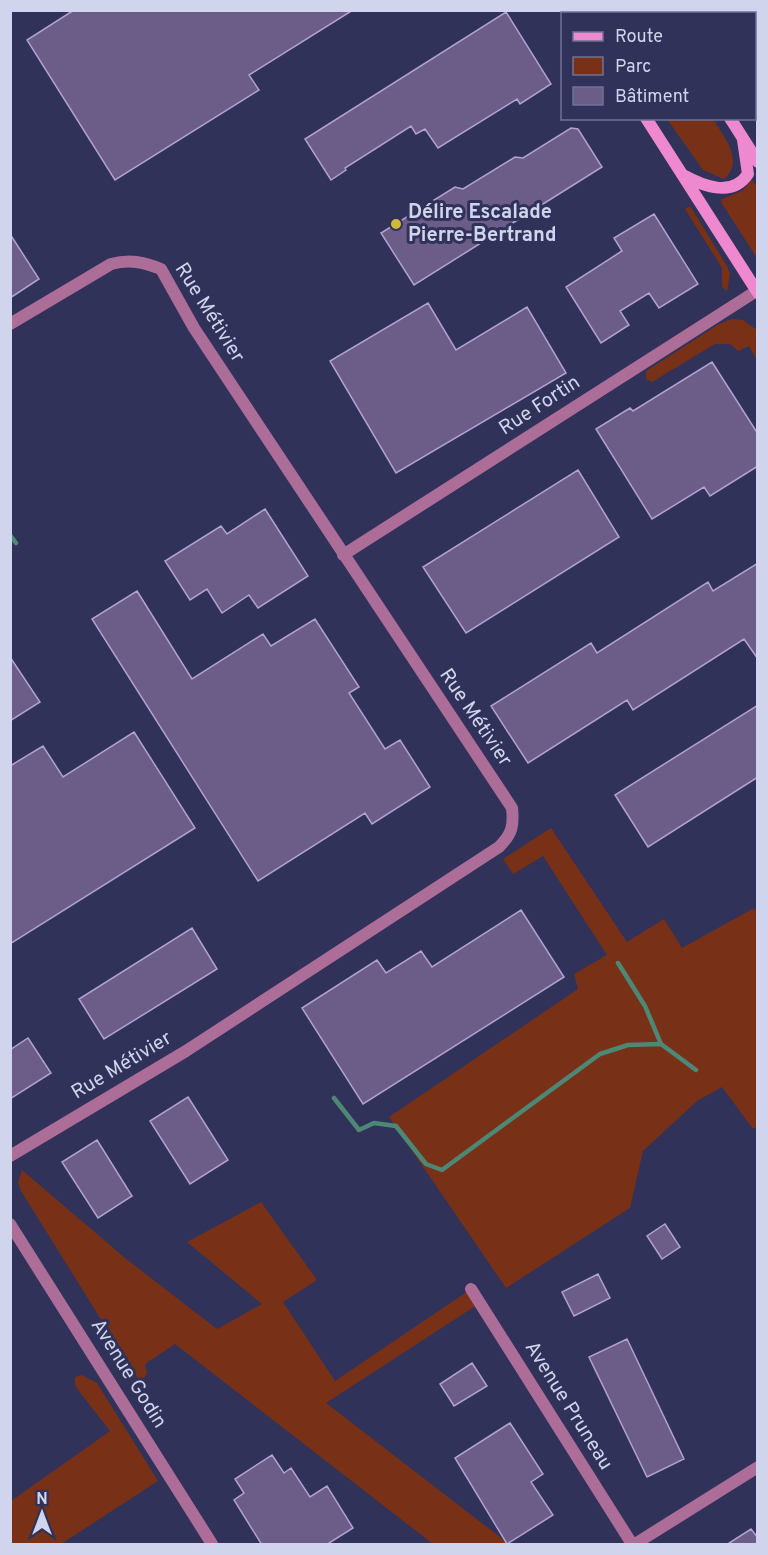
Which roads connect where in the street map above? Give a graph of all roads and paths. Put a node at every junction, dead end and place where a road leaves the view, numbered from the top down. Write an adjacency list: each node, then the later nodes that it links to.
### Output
1 (647, 120): 5 (main road)
2 (731, 120): 3 (main road)
3 (743, 140): 4 (main road); 5 (main road)
4 (758, 162)
5 (682, 175): 6 (main road)
6 (757, 291): 8 (street, Rue Fortin)
7 (10, 324): 8 (street, Rue Métivier)
8 (343, 555): 9 (street, Rue Métivier)
9 (10, 1156)
10 (10, 1224): 13 (street, Avenue Godin)
11 (471, 1289): 14 (street, Avenue Pruneau)
12 (758, 1467): 14 (street)
13 (212, 1545)
14 (633, 1545)

